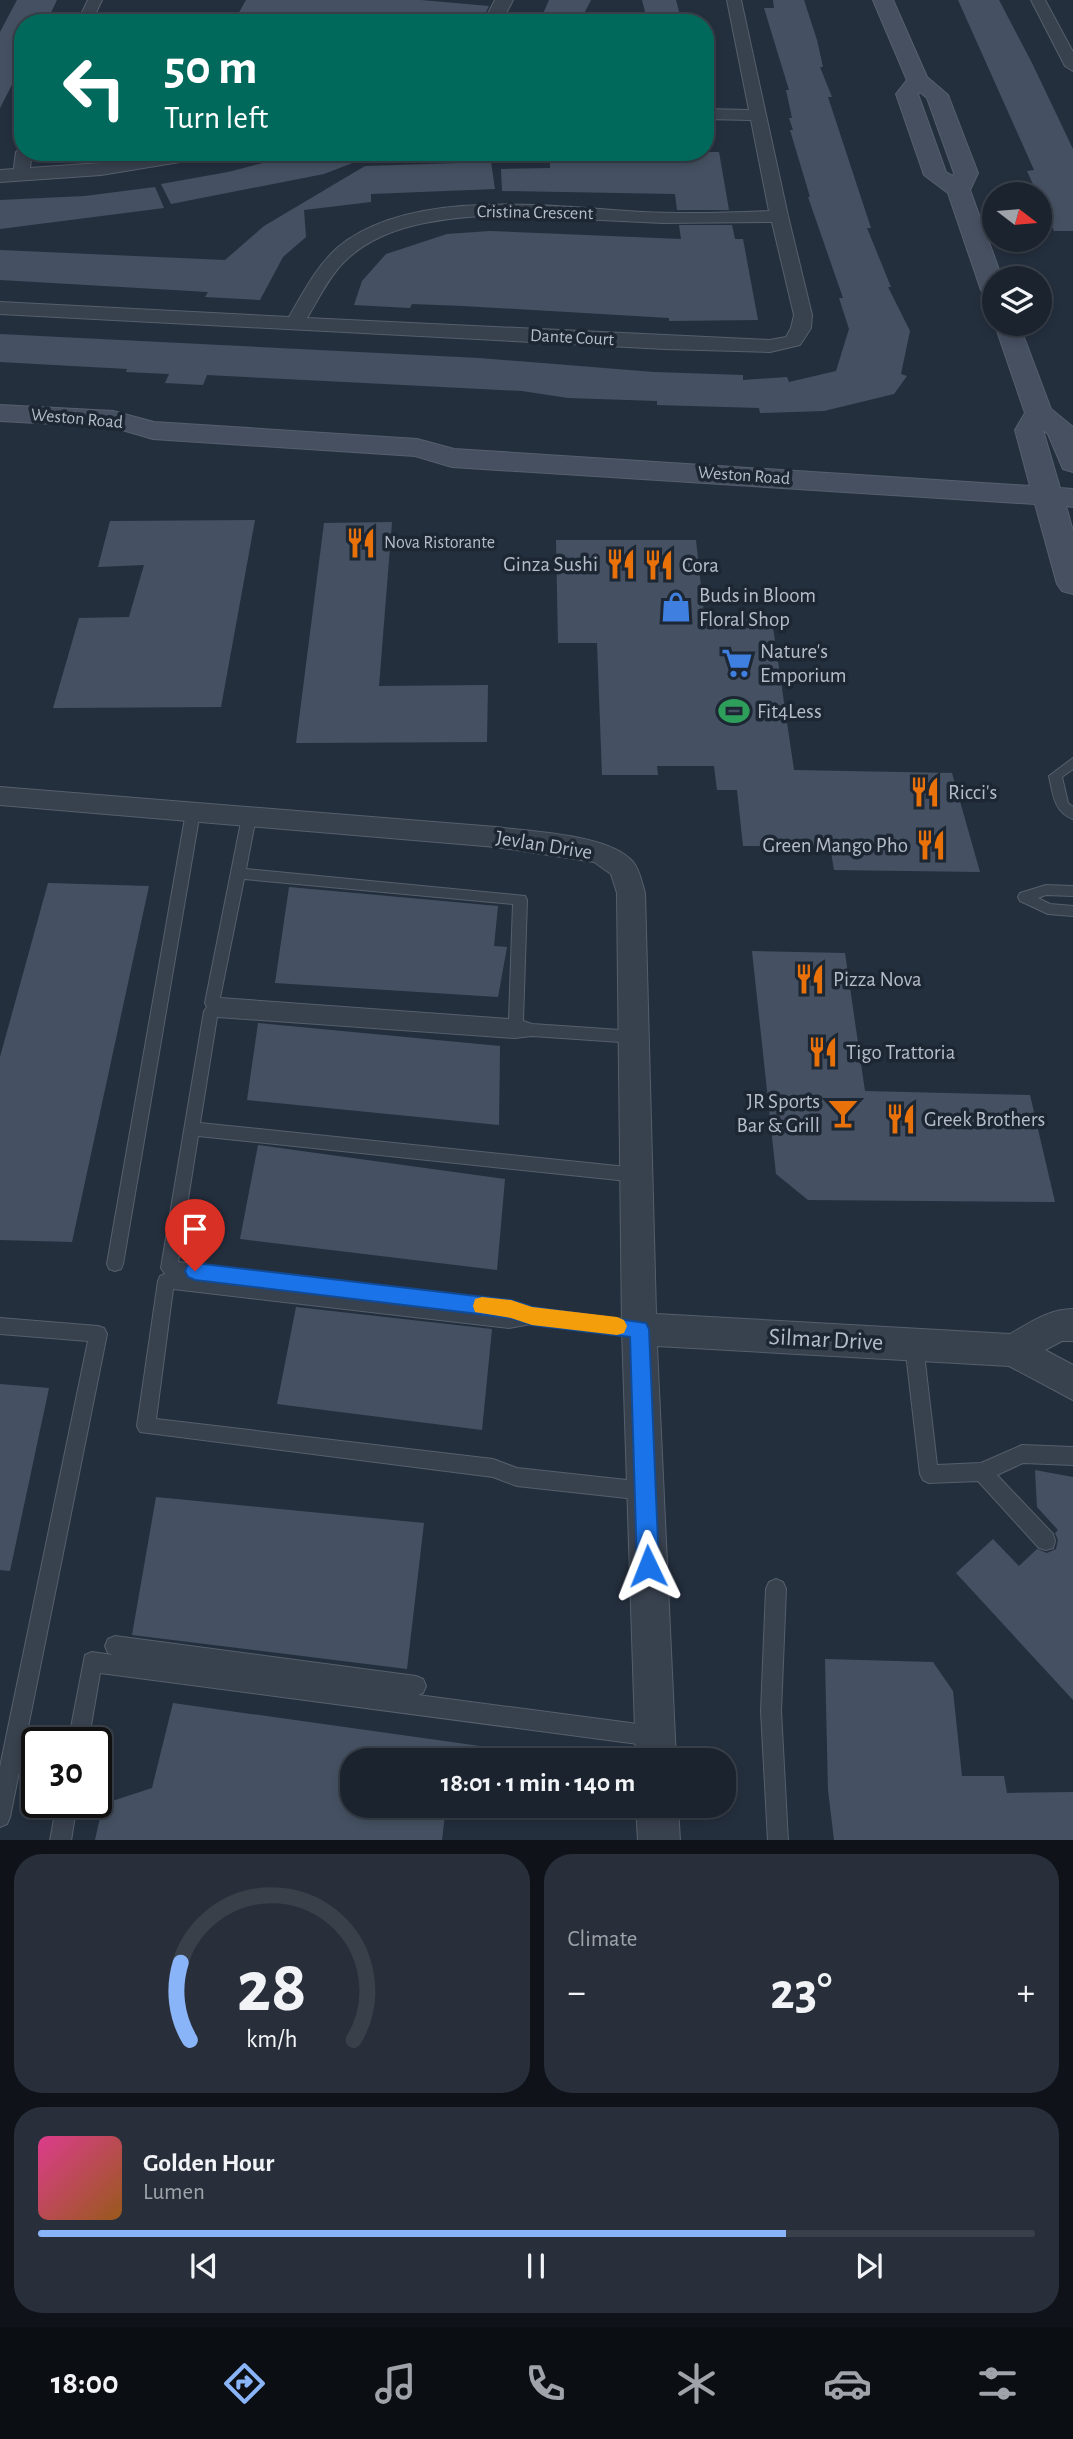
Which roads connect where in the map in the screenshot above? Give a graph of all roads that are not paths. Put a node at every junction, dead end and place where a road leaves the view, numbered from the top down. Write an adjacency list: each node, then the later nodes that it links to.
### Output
1 (734, 0): 6 (street, Dante Court)
2 (883, 0): 10 (main road)
3 (1038, 0): 4 (street)
4 (1073, 66)
5 (714, 114): 6 (street)
6 (757, 115): 9 (street, Dante Court)
7 (149, 161): 8 (street)
8 (11, 176)
9 (779, 216): 12 (street, Cristina Crescent); 12 (street, Dante Court)
10 (985, 266)
11 (0, 308): 12 (street, Dante Court)
12 (295, 323)
13 (1010, 336): 15 (main road)
14 (0, 413): 16 (main road, Weston Road)
15 (1039, 413): 18 (main road); 20 (main road)
16 (153, 430): 17 (main road, Weston Road); 20 (main road, Weston Road)
17 (0, 432)
18 (1073, 463)
19 (1073, 473): 20 (main road, Weston Road)
20 (1054, 489): 21 (main road)
21 (1073, 584)
22 (1073, 762): 25 (lane)
23 (0, 796): 24 (street, Jevlan Drive)
24 (193, 812): 26 (street, Jevlan Drive); 35 (lane)
25 (1073, 814)
26 (249, 817): 27 (lane); 32 (street, Jevlan Drive)
27 (238, 873): 30 (lane); 30 (lane)
28 (1073, 891): 29 (lane)
29 (1073, 911)
30 (516, 1025): 31 (lane)
31 (532, 1030): 32 (lane); 33 (lane)
32 (635, 1037): 34 (street, Jevlan Drive)
33 (191, 1129): 34 (lane); 36 (lane)
34 (637, 1175): 39 (street, Jevlan Drive)
35 (115, 1264)
36 (532, 1316): 39 (lane); 45 (lane)
37 (1073, 1325): 41 (street)
38 (0, 1326): 52 (lane)
39 (639, 1329): 40 (street, Silmar Drive); 45 (street, Jevlan Drive)
40 (914, 1345): 41 (street, Silmar Drive); 44 (lane)
41 (1013, 1350): 42 (street, Silmar Drive)
42 (1073, 1384)
43 (1073, 1456): 44 (lane)
44 (982, 1472): 46 (lane)
45 (645, 1491): 51 (street, Jevlan Drive)
46 (1046, 1541)
47 (776, 1589): 57 (lane)
48 (115, 1646): 49 (lane)
49 (416, 1686)
50 (81, 1727): 51 (lane)
51 (655, 1748)
52 (0, 1817)
53 (64, 1818): 55 (lane)
54 (658, 1818): 56 (street)
55 (60, 1840)
56 (659, 1840)
57 (778, 1840)

